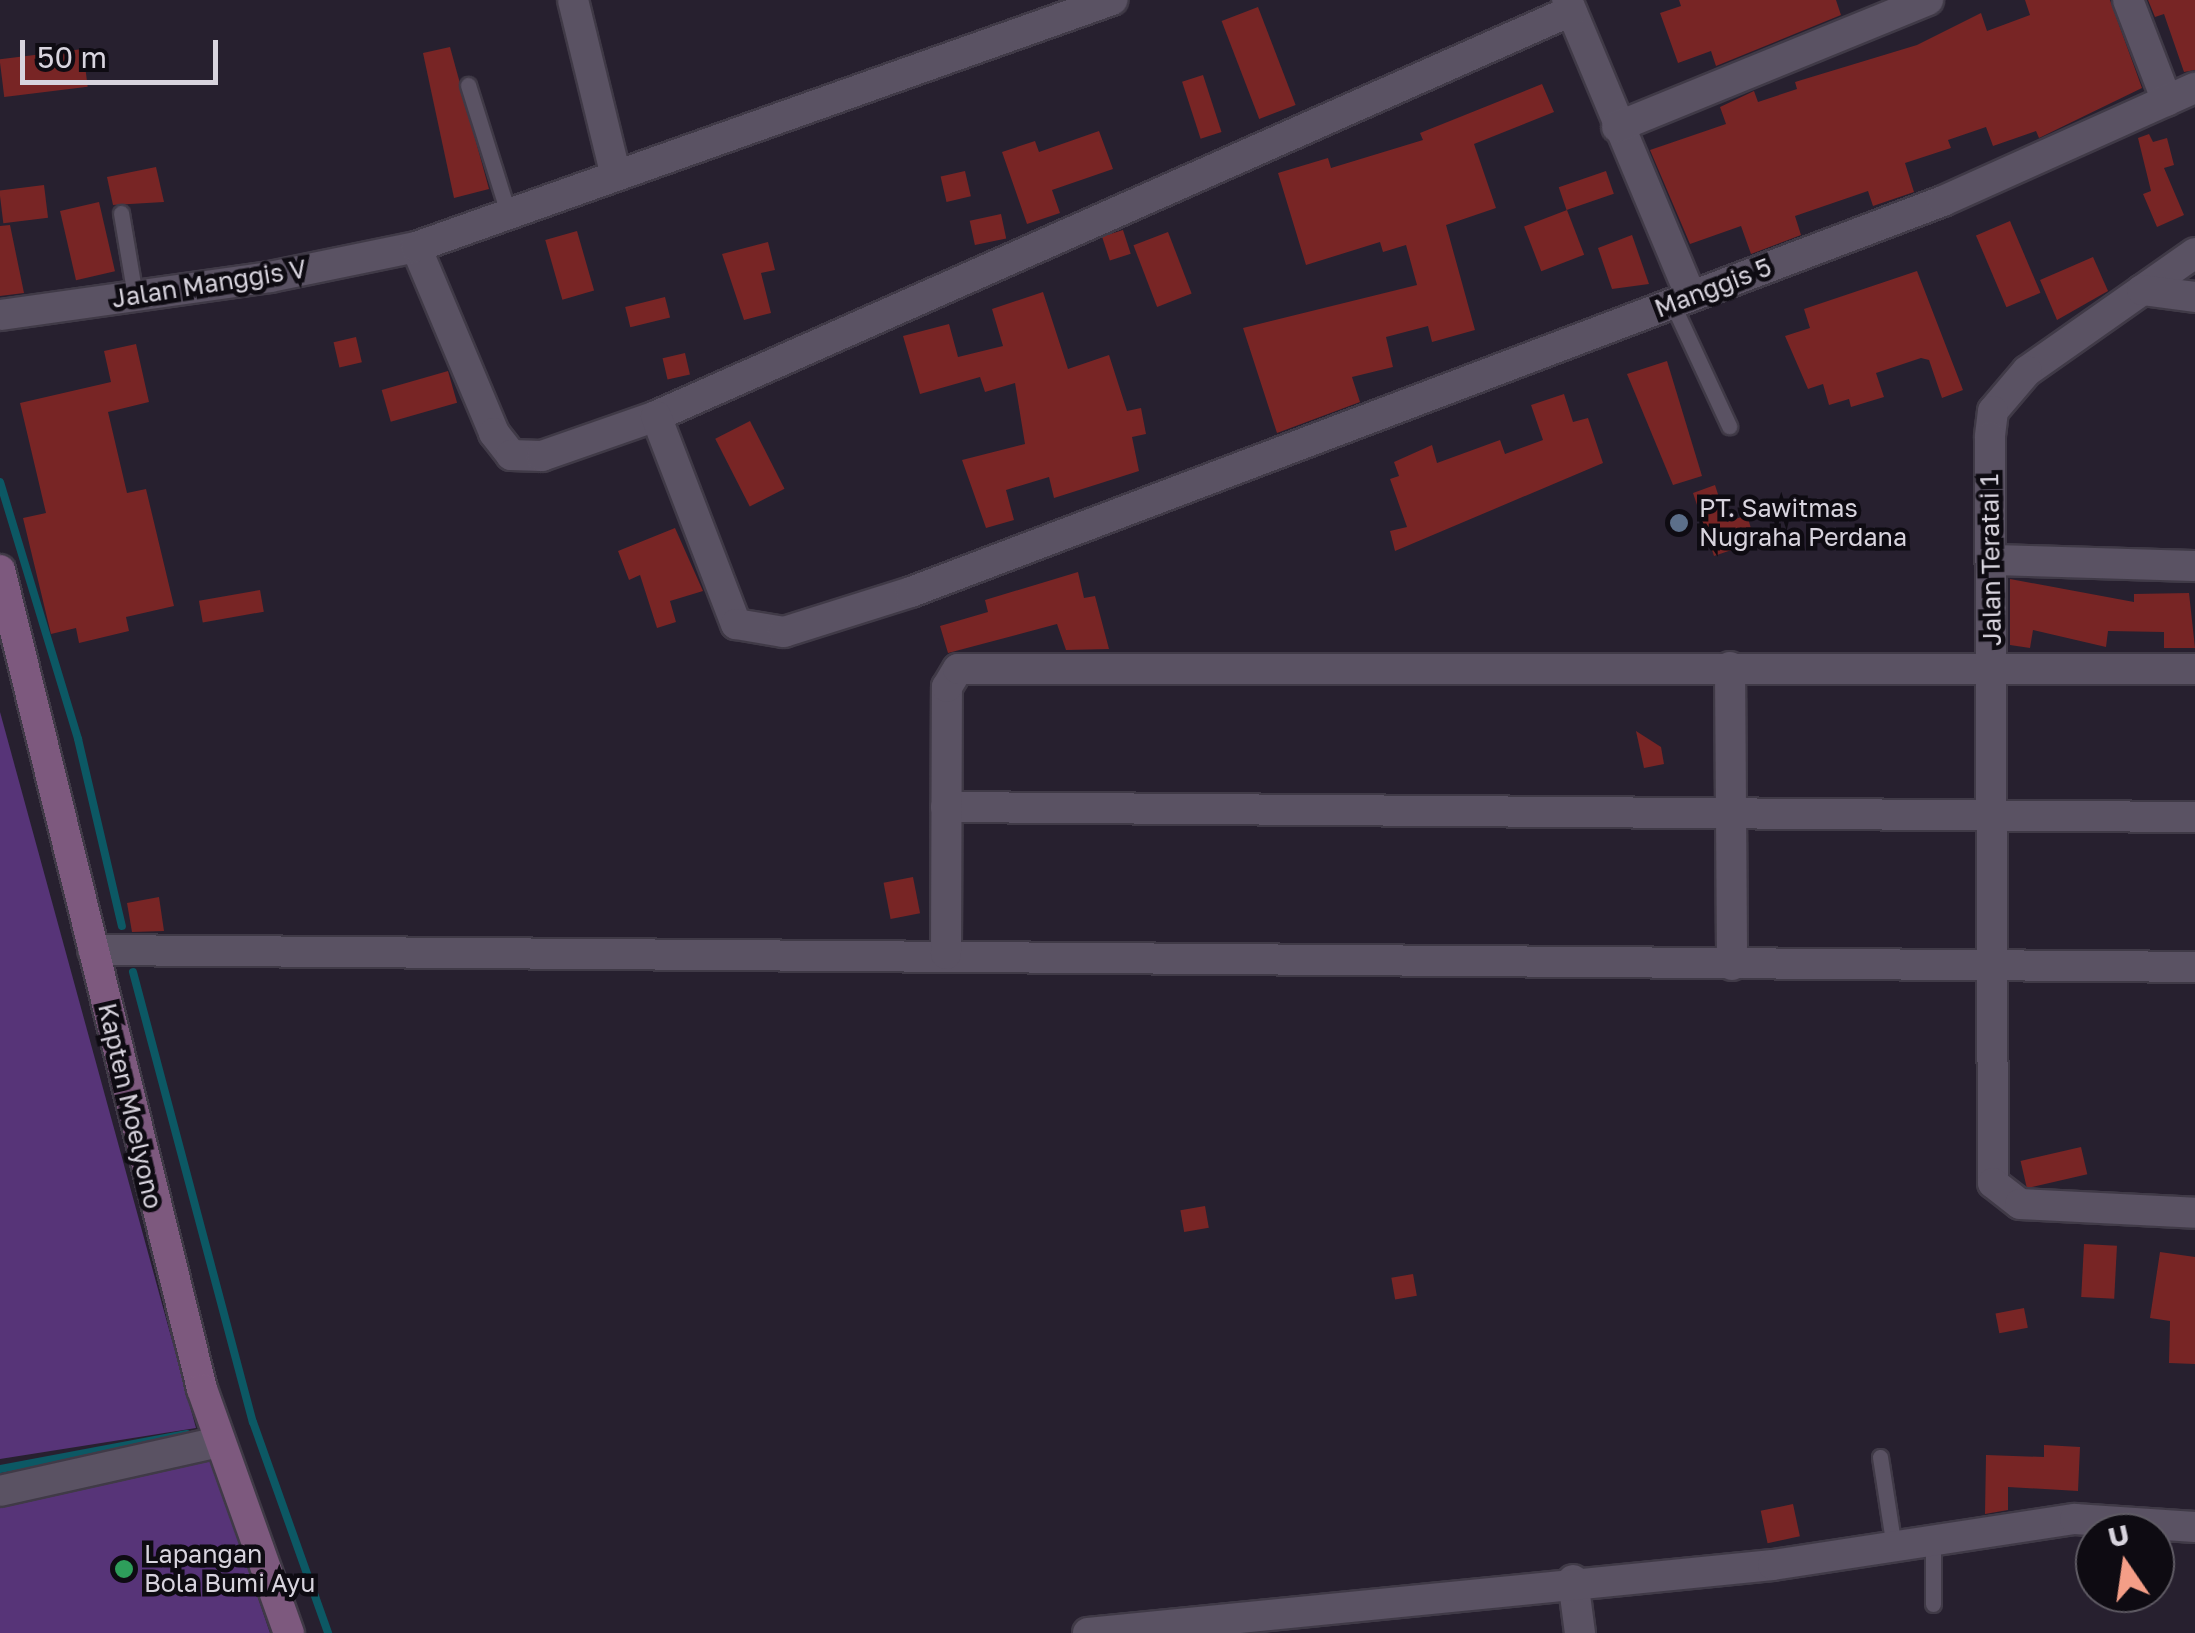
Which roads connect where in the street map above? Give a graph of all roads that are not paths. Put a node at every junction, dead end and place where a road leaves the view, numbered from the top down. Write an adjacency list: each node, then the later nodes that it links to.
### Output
1 (573, 0): 10 (street)
2 (1112, 0): 10 (street, Jalan Manggis V)
3 (1928, 0): 9 (street)
4 (2128, 0): 8 (street)
5 (1569, 6): 9 (street); 20 (street)
6 (468, 85): 12 (lane)
7 (2195, 88): 8 (street, Manggis 5)
8 (2167, 100): 18 (street, Manggis 5)
9 (1617, 128): 18 (street)
10 (615, 172): 12 (street, Jalan Manggis V)
11 (121, 213): 16 (lane)
12 (508, 213): 13 (street, Jalan Manggis V)
13 (416, 247): 16 (street, Jalan Manggis V); 20 (street)
14 (2195, 253): 15 (street, Jalan Teratai 1)
15 (2142, 290): 17 (street); 22 (street, Jalan Teratai 1)
16 (135, 296): 19 (street, Jalan Manggis V)
17 (2195, 297)
18 (1682, 299): 20 (street, Manggis 5); 21 (lane)
19 (0, 315)
20 (656, 416)
21 (1728, 426)
22 (1994, 560): 23 (street); 26 (street, Jalan Teratai 1)
23 (2195, 566)
24 (0, 570): 32 (street, Kapten Moelyono)
25 (1730, 666): 26 (street); 28 (street); 29 (street)
26 (1993, 668): 27 (street); 31 (street, Jalan Teratai 1)
27 (2195, 669)
28 (946, 807): 29 (street); 33 (street)
29 (1731, 814): 31 (street); 34 (street)
30 (2195, 816): 31 (street)
31 (1992, 818): 35 (street, Jalan Teratai 1)
32 (93, 950): 33 (street); 38 (street, Kapten Moelyono)
33 (946, 954): 34 (street)
34 (1732, 966): 35 (street)
35 (1992, 967): 36 (street); 37 (street, Jalan Teratai 1)
36 (2195, 967)
37 (2195, 1214)
38 (220, 1442): 40 (street); 46 (street, Kapten Moelyono)
39 (1880, 1458): 43 (lane)
40 (0, 1491)
41 (2195, 1527): 42 (street)
42 (1933, 1541): 43 (street); 45 (lane)
43 (1894, 1547): 44 (street)
44 (1573, 1580): 47 (street); 48 (street)
45 (1933, 1604)
46 (290, 1633)
47 (1088, 1633)
48 (1580, 1633)

